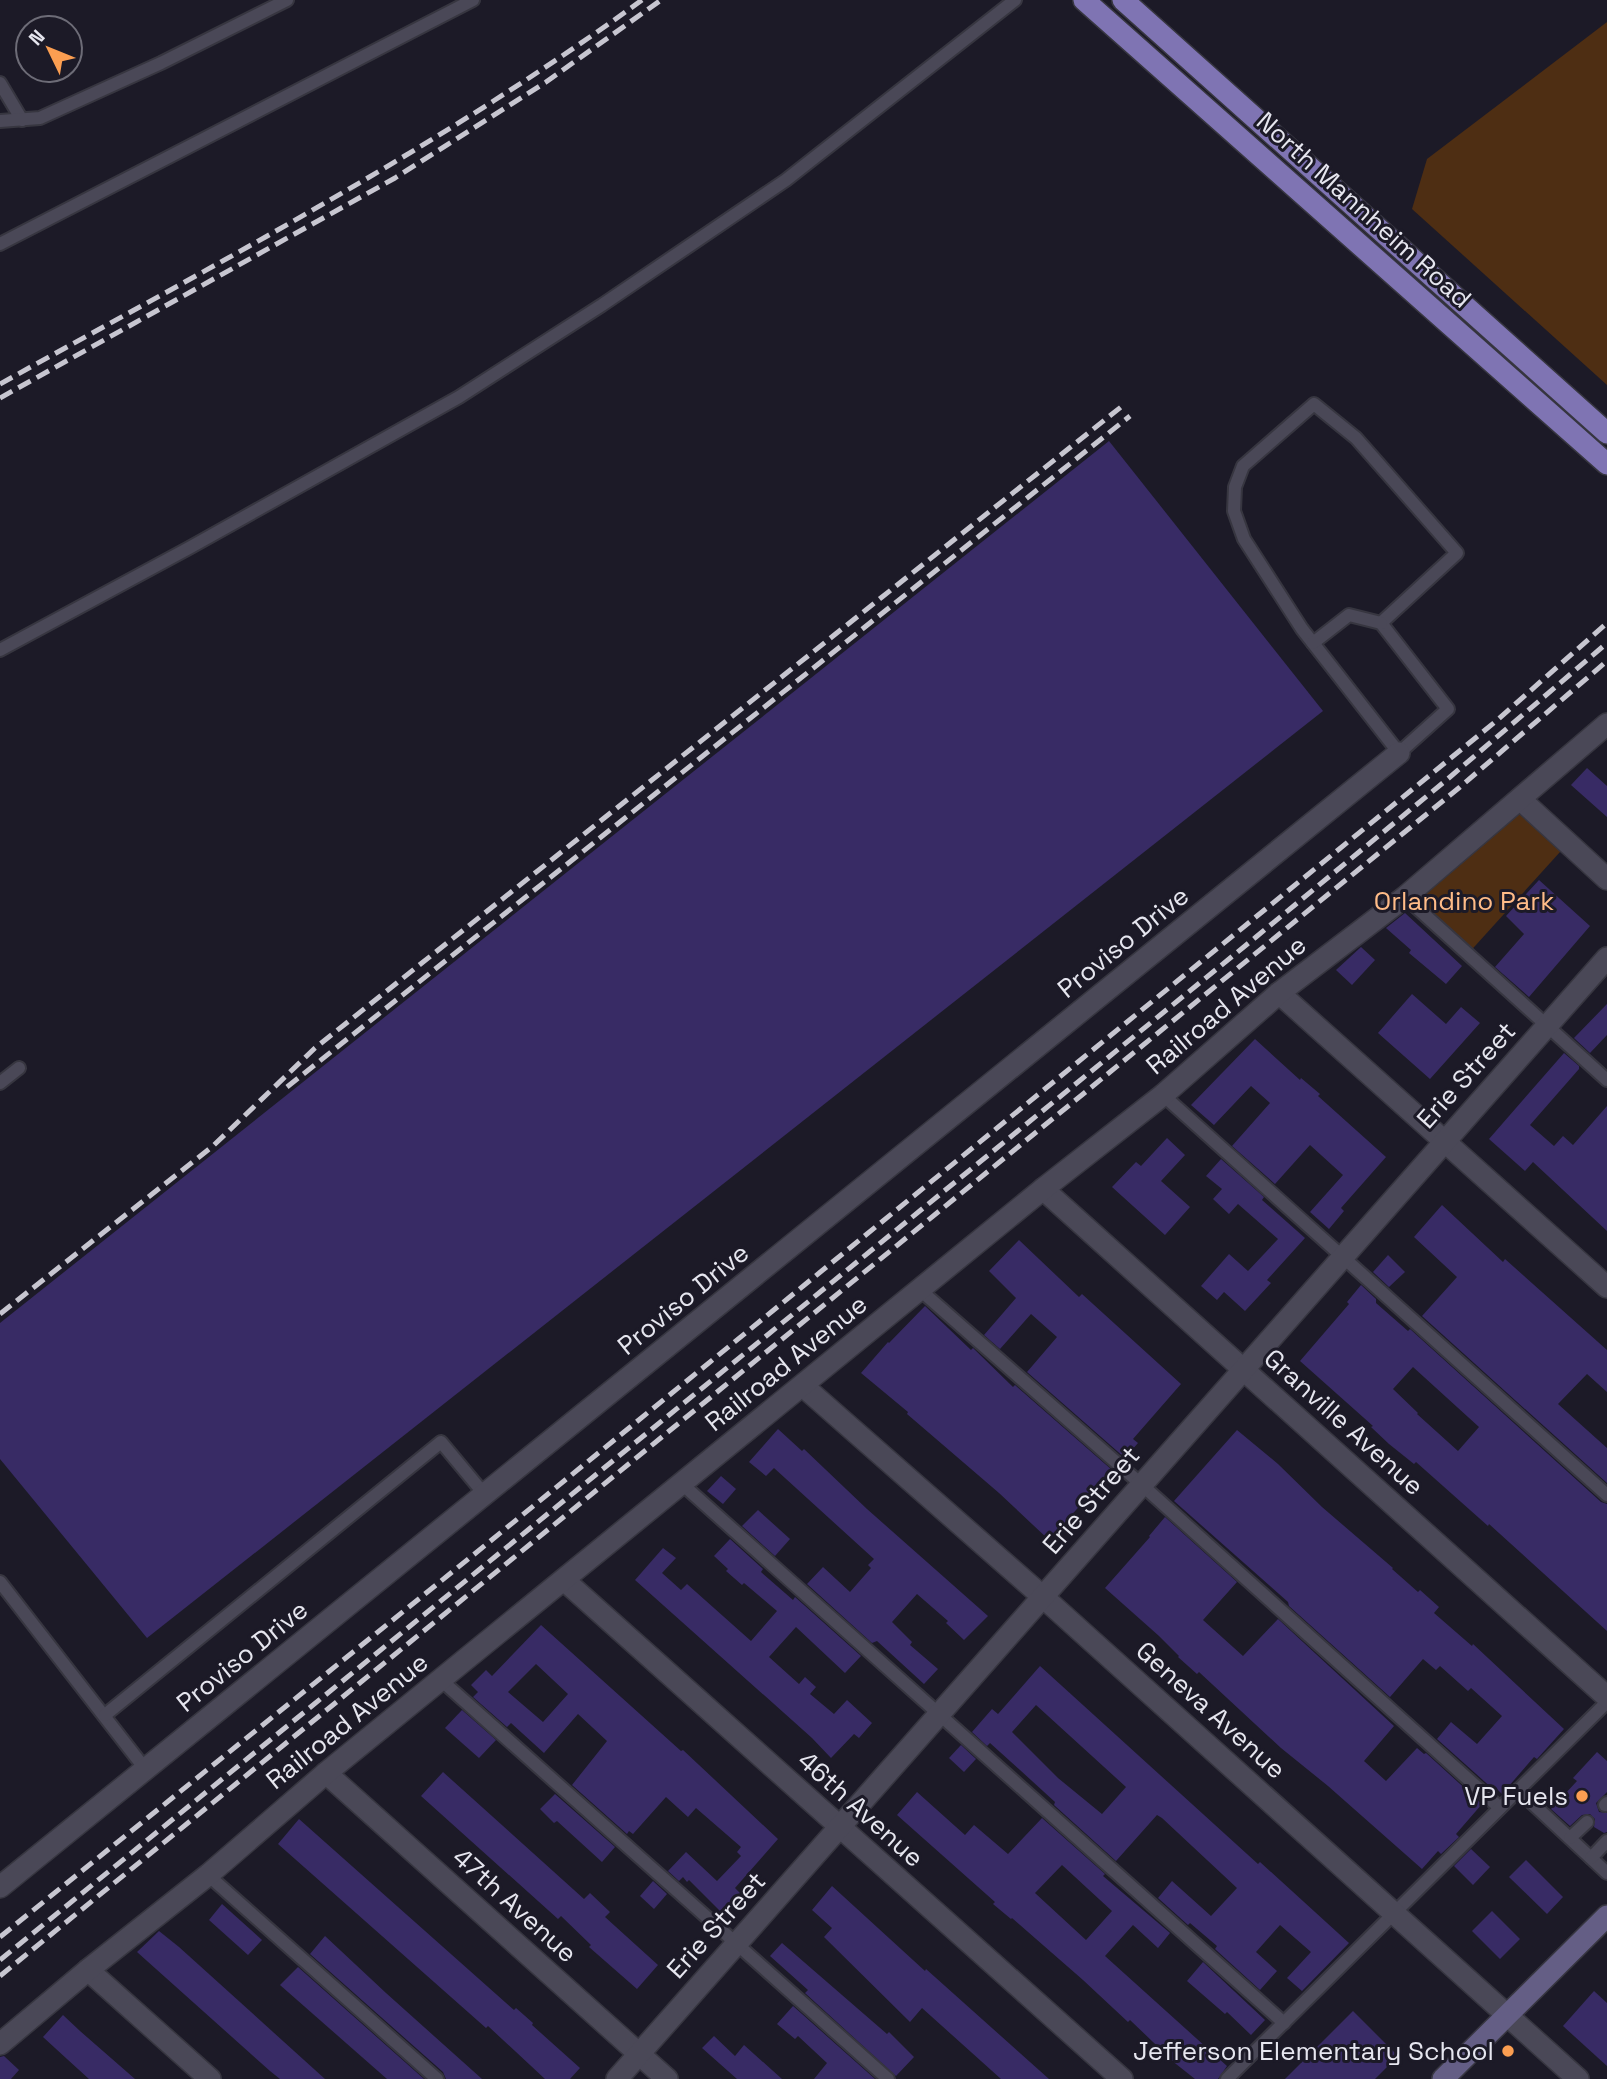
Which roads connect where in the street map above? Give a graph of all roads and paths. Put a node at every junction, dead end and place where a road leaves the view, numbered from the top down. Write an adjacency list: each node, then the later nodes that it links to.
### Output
1 (287, 0): 7 (lane)
2 (473, 0): 9 (lane)
3 (1015, 0): 14 (lane)
4 (1084, 0): 11 (main road, North Mannheim Road)
5 (1123, 0): 10 (main road, North Mannheim Road)
6 (0, 83): 7 (lane)
7 (22, 120): 8 (lane)
8 (0, 121)
9 (0, 244)
10 (1607, 433)
11 (1607, 464)
12 (1381, 623): 13 (lane); 13 (lane); 16 (lane)
13 (1312, 643): 16 (lane)
14 (0, 650)
15 (1607, 724): 17 (street, Railroad Avenue)
16 (1399, 753): 36 (street, Proviso Drive)
17 (1520, 799): 18 (street); 19 (street, Railroad Avenue)
18 (1607, 880)
19 (1405, 897): 21 (street, Railroad Avenue); 22 (lane)
20 (1607, 958): 22 (street, Erie Street)
21 (1279, 993): 26 (street, Railroad Avenue); 27 (street)
22 (1547, 1026): 24 (lane); 27 (street, Erie Street)
23 (19, 1068): 25 (lane)
24 (1607, 1080)
25 (0, 1083)
26 (1163, 1095): 28 (street, Railroad Avenue); 29 (lane)
27 (1445, 1141): 29 (street, Erie Street); 30 (street)
28 (1043, 1189): 31 (street, Railroad Avenue); 32 (street, Granville Avenue)
29 (1343, 1257): 32 (street, Erie Street); 37 (lane)
30 (1607, 1287)
31 (919, 1289): 33 (street, Railroad Avenue); 35 (lane)
32 (1244, 1369): 35 (street, Erie Street); 42 (street, Granville Avenue)
33 (803, 1386): 34 (street, Railroad Avenue); 40 (street, Geneva Avenue)
34 (682, 1484): 38 (street, Railroad Avenue); 43 (lane)
35 (1142, 1485): 40 (street, Erie Street); 48 (lane)
36 (485, 1495): 44 (lane); 45 (street, Proviso Drive)
37 (1607, 1495)
38 (564, 1580): 41 (street, Railroad Avenue); 50 (street, 46th Avenue)
39 (0, 1582): 44 (lane)
40 (1043, 1597): 43 (street, Erie Street); 57 (street, Geneva Avenue)
41 (441, 1680): 46 (street, Railroad Avenue); 59 (lane)
42 (1607, 1700): 47 (lane)
43 (939, 1713): 50 (street, Erie Street); 62 (lane)
44 (105, 1715): 45 (lane)
45 (146, 1770): 56 (street, Proviso Drive)
46 (326, 1773): 55 (street, Railroad Avenue); 64 (street, 47th Avenue)
47 (1518, 1790): 48 (lane); 51 (lane)
48 (1500, 1808): 57 (lane)
49 (1587, 1822): 51 (lane)
50 (840, 1828): 59 (street, Erie Street); 71 (street, 46th Avenue)
51 (1570, 1838): 53 (lane)
52 (1607, 1841): 53 (lane)
53 (1591, 1858): 54 (lane)
54 (1607, 1872)
55 (208, 1875): 60 (street, Railroad Avenue); 67 (lane)
56 (0, 1887)
57 (1395, 1912): 61 (street, Geneva Avenue); 62 (lane)
58 (1607, 1916): 61 (main road)
59 (736, 1944): 64 (street, Erie Street); 70 (lane)
60 (89, 1969): 63 (street, Railroad Avenue); 66 (street)
61 (1508, 2015): 65 (street, Geneva Avenue); 73 (main road)
62 (1284, 2023): 72 (lane)
63 (0, 2044)
64 (639, 2054): 68 (street, Erie Street); 69 (street, 47th Avenue)
65 (1568, 2075)
66 (210, 2079)
67 (437, 2079)
68 (617, 2079)
69 (667, 2079)
70 (888, 2079)
71 (1122, 2079)
72 (1227, 2079)
73 (1444, 2079)

